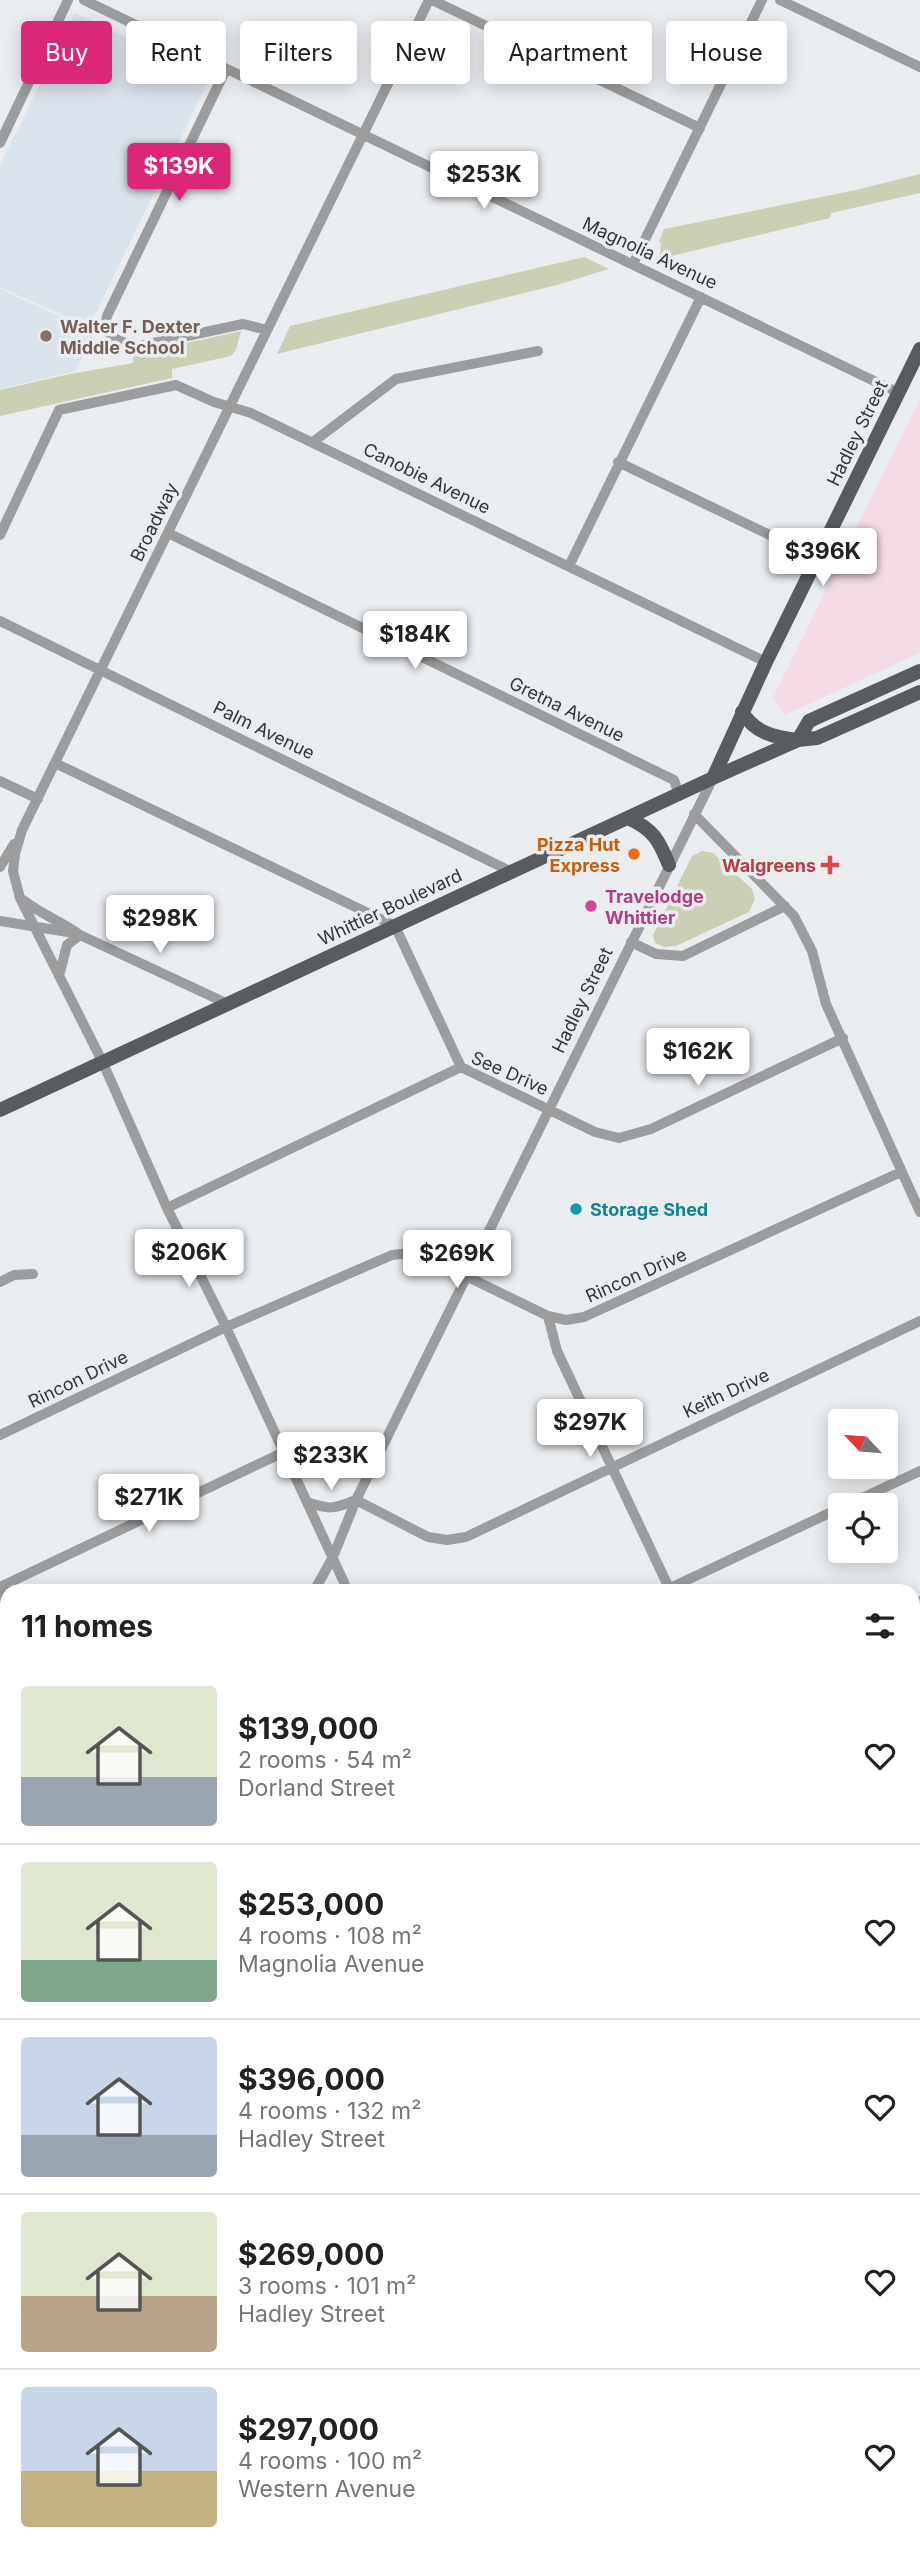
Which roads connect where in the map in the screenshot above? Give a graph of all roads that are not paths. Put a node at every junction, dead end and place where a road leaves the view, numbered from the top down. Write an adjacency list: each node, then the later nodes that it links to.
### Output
1 (68, 0): 10 (street)
2 (430, 0): 11 (street); 12 (street, Broadway)
3 (762, 0): 11 (street)
4 (780, 0): 7 (street)
5 (90, 1): 6 (street, Magnolia Avenue)
6 (130, 21)
7 (920, 67)
8 (226, 69): 12 (street, Magnolia Avenue)
9 (219, 84): 16 (street)
10 (3, 128): 13 (street)
11 (700, 128): 14 (street)
12 (363, 135): 14 (street, Magnolia Avenue); 16 (street, Broadway)
13 (0, 143)
14 (633, 264): 15 (street, Magnolia Avenue)
15 (701, 296): 19 (street, Magnolia Avenue); 22 (street)
16 (267, 330): 20 (street, Broadway)
17 (920, 349): 19 (main road, Hadley Street)
18 (538, 351): 21 (street)
19 (898, 393): 25 (main road, Hadley Street)
20 (230, 406): 21 (street, Canobie Avenue); 23 (street, Broadway); 24 (street, Canobie Avenue)
21 (313, 442): 26 (street, Canobie Avenue)
22 (618, 462): 25 (street); 26 (street)
23 (168, 533): 29 (street, Broadway); 39 (street, Gretna Avenue)
24 (0, 535)
25 (817, 561): 28 (main road, Hadley Street)
26 (569, 566): 28 (street, Canobie Avenue)
27 (0, 621): 29 (street, Palm Avenue)
28 (766, 662): 33 (main road, Hadley Street)
29 (101, 670): 36 (street, Broadway); 46 (street, Palm Avenue)
30 (920, 671): 32 (main road, Whittier Boulevard)
31 (920, 692): 34 (main road, Whittier Boulevard)
32 (872, 693): 34 (main road); 35 (main road, Whittier Boulevard)
33 (743, 712): 35 (main road); 37 (main road, Hadley Street)
34 (844, 726): 35 (main road, Whittier Boulevard)
35 (798, 740): 37 (main road, Whittier Boulevard)
36 (55, 763): 40 (street, Broadway); 50 (street)
37 (713, 778): 39 (main road, Whittier Boulevard); 41 (street, Hadley Street)
38 (0, 781): 40 (street)
39 (678, 794): 42 (main road, Whittier Boulevard)
40 (38, 799): 43 (street, Broadway)
41 (694, 814): 44 (street, Hadley Street); 48 (street)
42 (628, 818): 44 (main road); 46 (main road, Whittier Boulevard)
43 (22, 830): 45 (street); 47 (street, Broadway)
44 (669, 865): 53 (street, Hadley Street)
45 (0, 867)
46 (512, 872): 50 (main road, Whittier Boulevard)
47 (20, 898): 51 (street, Broadway); 52 (street)
48 (785, 906): 53 (street); 56 (street)
49 (0, 921): 51 (street)
50 (395, 926): 55 (main road, Whittier Boulevard); 58 (street)
51 (33, 928): 52 (street); 54 (street, Broadway)
52 (80, 935): 54 (street); 55 (street)
53 (631, 942): 60 (street, Hadley Street)
54 (59, 976): 57 (street, Broadway)
55 (226, 1003): 57 (main road, Whittier Boulevard)
56 (843, 1038): 60 (street, See Drive); 61 (street)
57 (103, 1063): 59 (main road, Whittier Boulevard); 62 (street, Broadway)
58 (461, 1067): 60 (street, See Drive); 62 (street, See Drive)
59 (0, 1110)
60 (550, 1110): 65 (street, Hadley Street)
61 (901, 1172): 63 (street); 67 (street, Rincon Drive)
62 (167, 1208): 69 (street, Broadway)
63 (920, 1212)
64 (33, 1274): 66 (street)
65 (467, 1277): 67 (street, Rincon Drive); 69 (street, Rincon Drive); 75 (street, Hadley Street)
66 (0, 1282)
67 (548, 1317): 72 (street)
68 (920, 1321): 72 (street, Keith Drive)
69 (226, 1327): 70 (street, Rincon Drive); 71 (street, Broadway)
70 (0, 1435)
71 (284, 1452): 76 (street, Broadway); 79 (street)
72 (611, 1467): 75 (street, Keith Drive); 82 (street)
73 (920, 1471): 74 (street)
74 (873, 1493)
75 (356, 1500): 76 (street); 78 (street, Hadley Street)
76 (307, 1502): 78 (street, Broadway)
77 (828, 1514): 83 (street)
78 (333, 1557): 80 (street, Hadley Street); 81 (street, Broadway)
79 (10, 1584)
80 (318, 1584)
81 (345, 1584)
82 (664, 1584)
83 (677, 1584)

